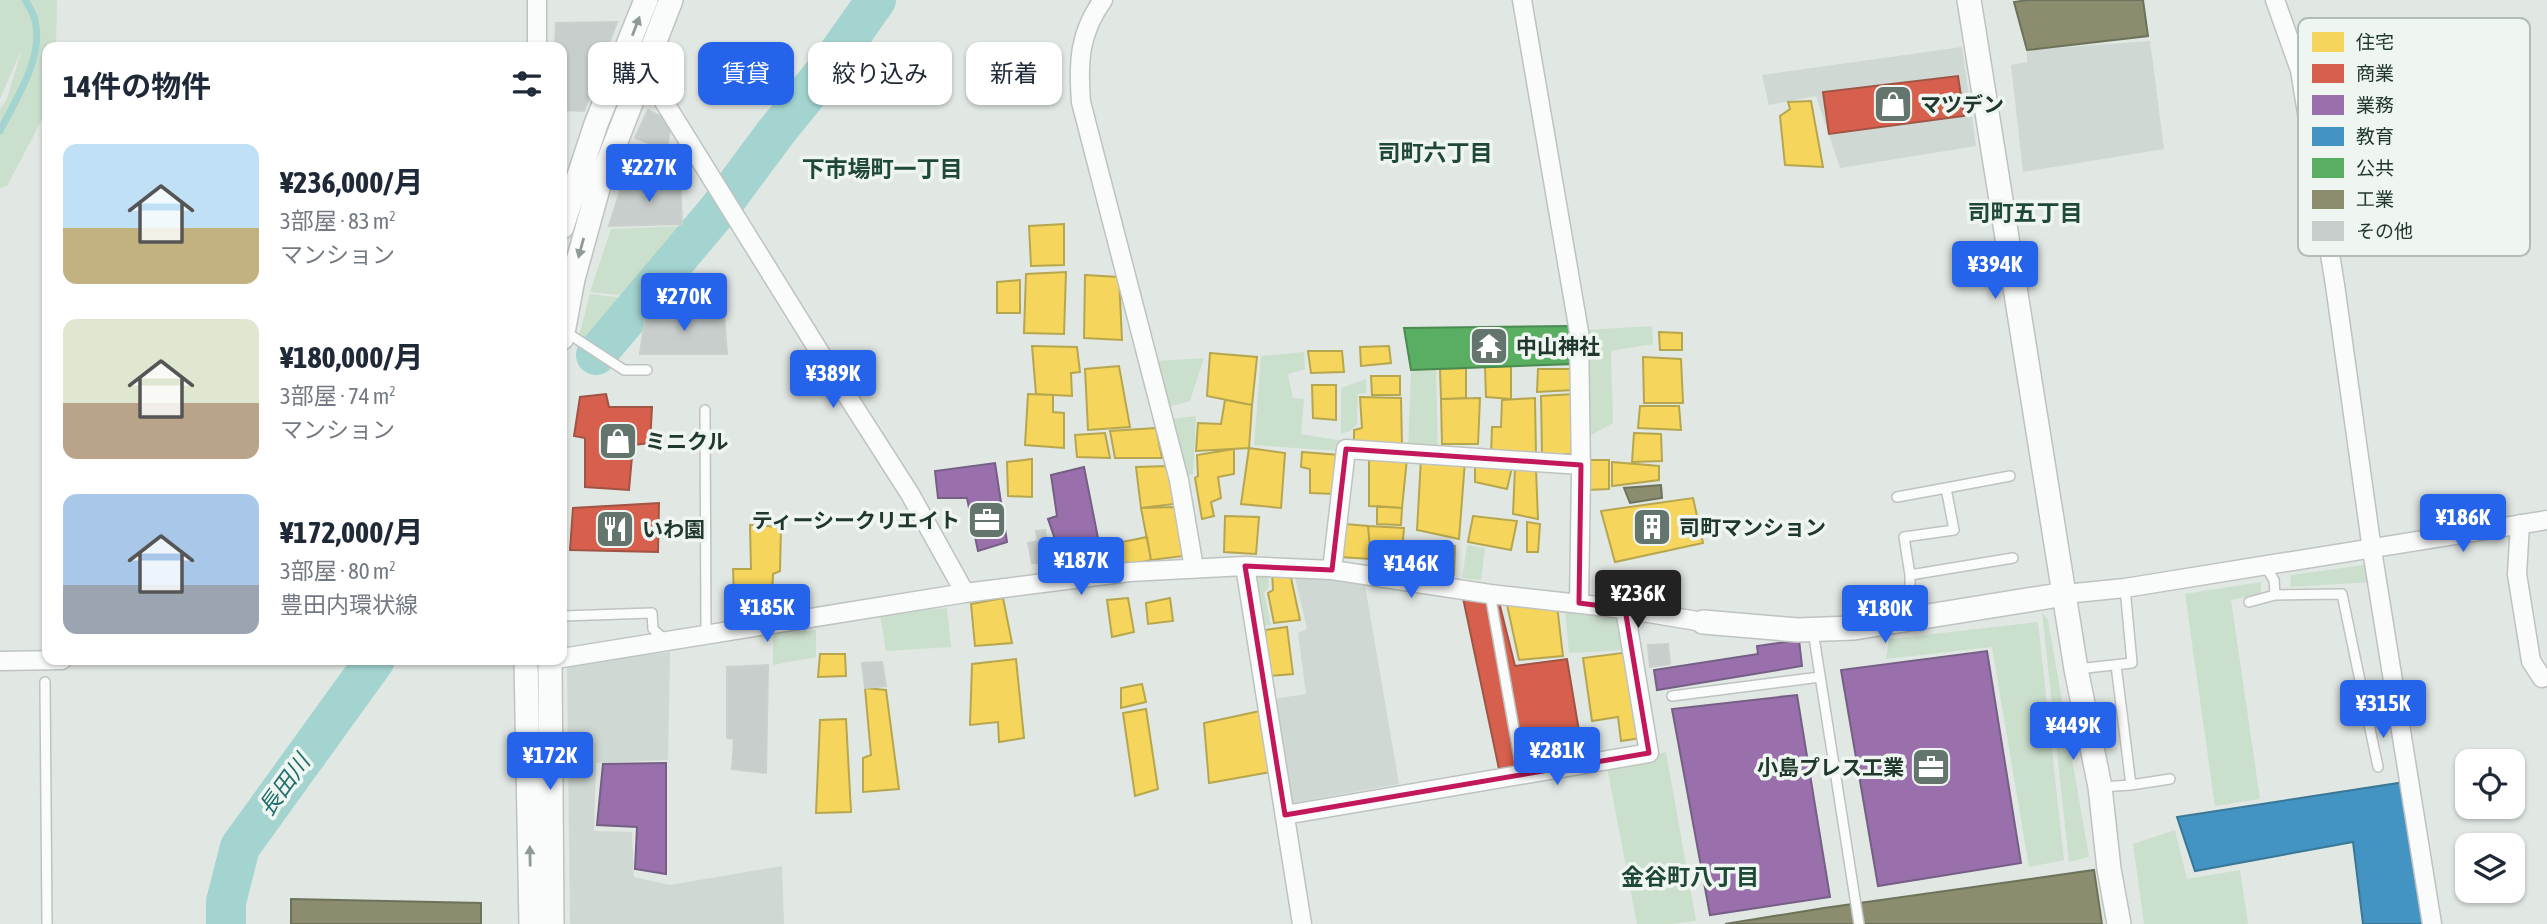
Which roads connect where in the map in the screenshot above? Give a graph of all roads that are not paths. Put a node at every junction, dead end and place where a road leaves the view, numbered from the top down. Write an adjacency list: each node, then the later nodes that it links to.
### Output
1 (537, 0): 8 (street)
2 (646, 0): 11 (street, one-way to 2)
3 (671, 0): 13 (street, one-way to 13)
4 (1103, 0): 26 (street)
5 (1522, 0): 16 (street)
6 (1969, 0): 32 (street)
7 (2275, 0): 9 (street)
8 (537, 42)
9 (2298, 64)
10 (666, 105): 30 (street)
11 (567, 206)
12 (2330, 256): 22 (street)
13 (567, 336): 14 (lane)
14 (648, 370)
15 (705, 410): 41 (lane)
16 (1581, 465): 27 (street); 35 (street)
17 (2010, 477): 18 (lane)
18 (1946, 488): 19 (lane); 28 (lane)
19 (1897, 497)
20 (2547, 520): 21 (street)
21 (2520, 524): 22 (street); 51 (street)
22 (2372, 550): 25 (street); 66 (street)
23 (2013, 558): 28 (lane)
24 (1245, 566): 26 (street); 27 (street); 59 (street)
25 (2265, 566): 29 (street); 33 (lane)
26 (1194, 568): 30 (street)
27 (1332, 570): 31 (street)
28 (1910, 575): 38 (lane)
29 (2124, 588): 32 (street); 48 (lane)
30 (965, 593): 41 (street)
31 (1490, 594): 35 (street); 55 (lane)
32 (2065, 594): 38 (street); 49 (street)
33 (2275, 595): 34 (lane); 54 (lane)
34 (2249, 602)
35 (1579, 603): 36 (street)
36 (1625, 609): 39 (street); 55 (street)
37 (567, 616): 42 (lane)
38 (1910, 620): 40 (street)
39 (1703, 622): 40 (street)
40 (1813, 630): 50 (lane)
41 (706, 634): 42 (street)
42 (666, 641): 43 (street)
43 (567, 657)
44 (42, 660): 45 (street)
45 (0, 661)
46 (526, 665): 61 (street, one-way to 46)
47 (550, 665): 62 (street)
48 (2116, 665): 49 (lane); 57 (lane)
49 (2076, 669): 58 (street)
50 (1820, 677): 53 (lane); 64 (lane)
51 (2542, 678)
52 (45, 682): 60 (lane)
53 (1672, 696)
54 (2378, 767)
55 (1522, 774): 59 (street)
56 (2170, 779): 57 (lane)
57 (2131, 785): 58 (lane)
58 (2100, 788): 65 (street)
59 (1285, 815): 63 (street)
60 (47, 924)
61 (531, 924)
62 (552, 924)
63 (1302, 924)
64 (1859, 924)
65 (2119, 924)
66 (2432, 924)

